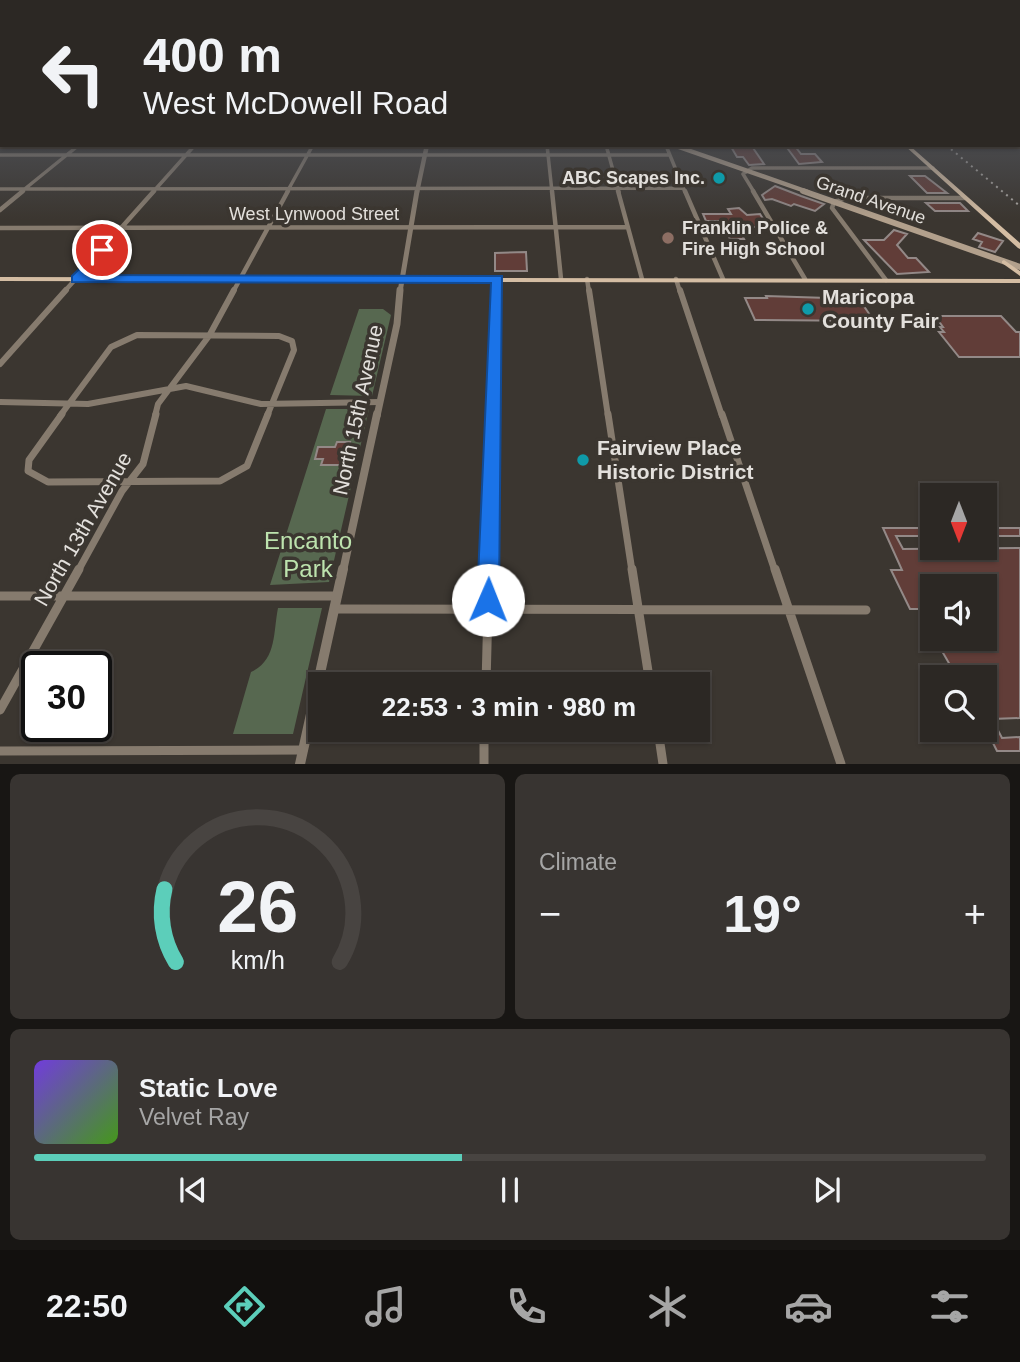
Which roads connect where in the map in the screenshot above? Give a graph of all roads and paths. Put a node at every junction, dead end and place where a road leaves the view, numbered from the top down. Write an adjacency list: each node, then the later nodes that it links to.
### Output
1 (76, 148): 11 (street)
2 (193, 148): 12 (street)
3 (312, 148): 13 (street, North 13th Avenue)
4 (426, 148): 14 (street, North 15th Avenue)
5 (488, 148): 15 (street)
6 (547, 148): 16 (street)
7 (607, 148): 17 (street)
8 (668, 148): 18 (street)
9 (680, 148): 21 (main road, Grand Avenue)
10 (909, 148): 20 (main road)
11 (66, 155): 12 (street); 19 (street); 29 (street)
12 (187, 155): 13 (street); 22 (street)
13 (308, 155): 14 (street); 23 (street, North 13th Avenue)
14 (425, 155): 15 (street); 24 (street, North 15th Avenue)
15 (487, 155): 16 (street)
16 (548, 155): 17 (street); 25 (street)
17 (609, 155): 18 (street); 26 (street)
18 (669, 155): 27 (street)
19 (0, 156)
20 (933, 168): 21 (street); 30 (main road)
21 (746, 171): 31 (main road, Grand Avenue); 53 (street)
22 (158, 188): 23 (street); 29 (street); 36 (street)
23 (291, 188): 24 (street); 37 (street, North 13th Avenue)
24 (418, 188): 25 (street); 38 (street, North 15th Avenue)
25 (551, 188): 26 (street); 33 (street)
26 (618, 188): 27 (street); 34 (street)
27 (684, 188): 52 (street)
28 (0, 189): 29 (street)
29 (26, 189): 32 (street)
30 (965, 198): 31 (street); 39 (main road)
31 (834, 202): 40 (main road, Grand Avenue); 54 (street)
32 (0, 211)
33 (556, 227): 34 (street, West Lynwood Street); 38 (street, West Lynwood Street); 48 (street)
34 (628, 227): 50 (street)
35 (0, 228): 36 (street, West Lynwood Street)
36 (122, 228): 37 (street, West Lynwood Street); 44 (street)
37 (268, 228): 38 (street, West Lynwood Street); 45 (street, North 13th Avenue)
38 (409, 228): 46 (street, North 15th Avenue)
39 (1020, 247)
40 (1004, 262): 41 (main road, Grand Avenue); 42 (main road)
41 (1020, 267)
42 (1019, 278): 54 (main road)
43 (0, 279): 44 (main road)
44 (76, 279): 45 (main road); 56 (street)
45 (241, 279): 46 (main road); 55 (street, North 13th Avenue)
46 (400, 279): 47 (main road); 59 (street, North 15th Avenue)
47 (498, 279): 48 (main road); 67 (street)
48 (561, 279): 49 (main road)
49 (587, 279): 50 (main road); 68 (street)
50 (642, 279): 51 (main road)
51 (676, 279): 52 (main road); 69 (street)
52 (723, 279): 53 (main road)
53 (805, 279): 54 (main road)
54 (886, 280)
55 (209, 336): 57 (street, North 13th Avenue); 60 (street); 61 (street)
56 (0, 364)
57 (173, 386): 60 (street); 61 (street); 62 (street, North 13th Avenue)
58 (0, 402): 60 (street)
59 (380, 402): 61 (street); 65 (street, North 15th Avenue)
60 (69, 403): 62 (street)
61 (274, 404): 62 (street)
62 (131, 482): 64 (street, North 13th Avenue)
63 (0, 596): 64 (street)
64 (64, 596): 65 (street); 73 (street, North 13th Avenue)
65 (337, 596): 66 (street, North 15th Avenue)
66 (335, 609): 67 (street); 76 (street, North 15th Avenue)
67 (488, 609): 68 (street); 71 (street)
68 (639, 609): 69 (street); 72 (street)
69 (788, 610): 70 (street); 81 (street)
70 (866, 610)
71 (486, 672)
72 (648, 672)
73 (0, 710)
74 (484, 742): 79 (street)
75 (660, 742): 80 (street)
76 (303, 750): 77 (street); 78 (street, North 15th Avenue)
77 (0, 751)
78 (300, 764)
79 (484, 764)
80 (663, 764)
81 (841, 764)

